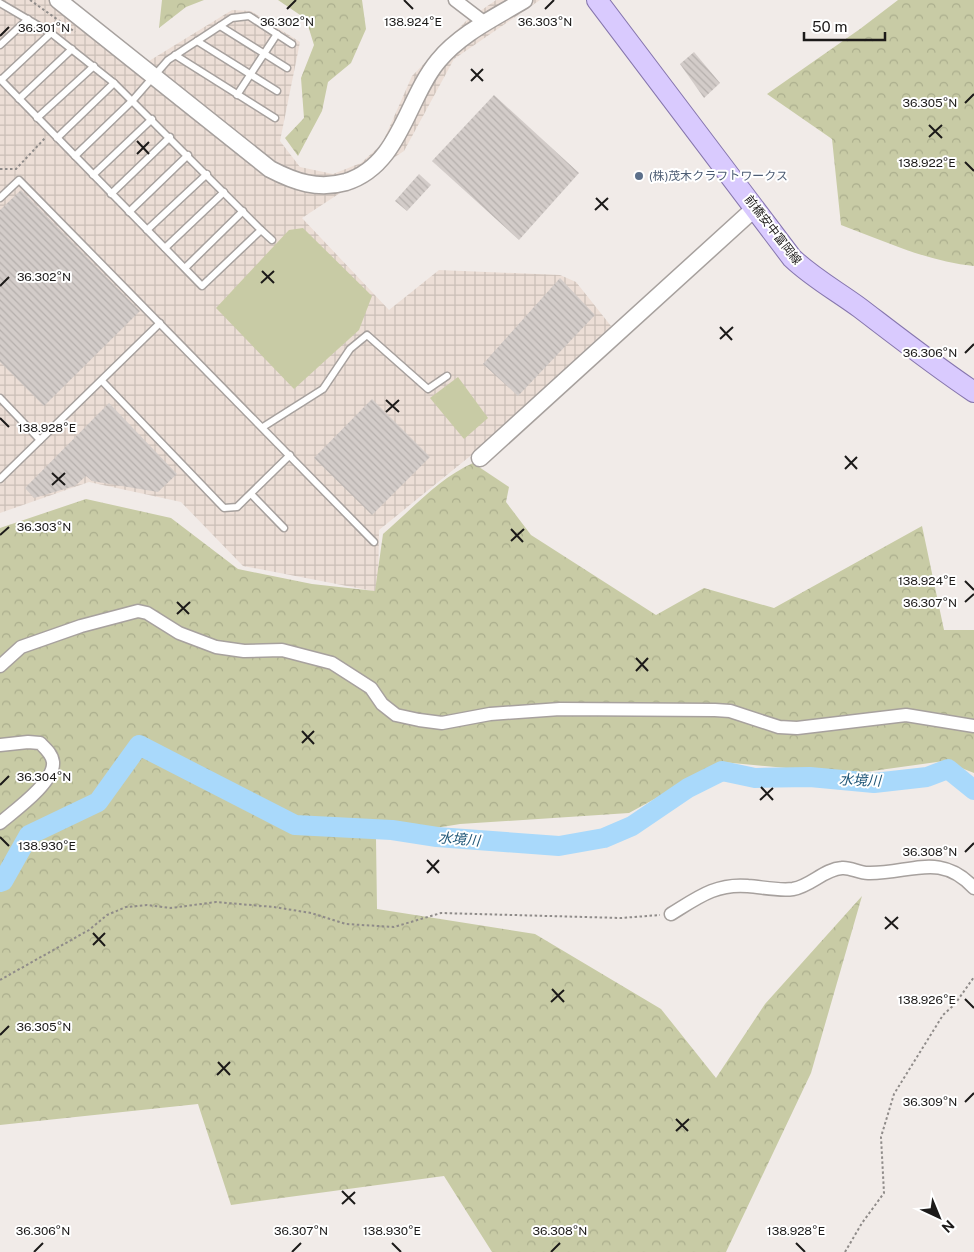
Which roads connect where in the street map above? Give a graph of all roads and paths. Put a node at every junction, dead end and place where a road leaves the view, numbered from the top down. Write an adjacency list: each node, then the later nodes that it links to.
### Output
1 (30, 0): 11 (path)
2 (58, 0): 23 (street)
3 (455, 0): 9 (street)
4 (524, 0): 9 (street)
5 (597, 0): 44 (main road, 前橋安中富岡線)
6 (3, 4): 7 (lane); 8 (lane)
7 (0, 10)
8 (28, 19): 12 (lane); 16 (lane)
9 (485, 23): 23 (street)
10 (220, 26): 13 (lane); 14 (lane); 18 (lane)
11 (75, 32)
12 (51, 33): 17 (lane); 24 (lane)
13 (277, 34): 15 (lane); 18 (lane)
14 (197, 41): 19 (lane); 22 (lane)
15 (292, 44)
16 (0, 45)
17 (72, 49): 20 (lane); 28 (lane)
18 (264, 54): 21 (lane); 22 (lane)
19 (175, 56): 23 (lane); 27 (lane)
20 (94, 66): 25 (lane); 30 (lane)
21 (287, 68)
22 (250, 74): 26 (lane); 27 (lane)
23 (154, 76): 29 (lane)
24 (1, 80): 28 (lane)
25 (114, 83): 29 (lane); 35 (lane)
26 (278, 91)
27 (237, 95): 31 (lane)
28 (19, 99): 30 (lane)
29 (133, 100): 32 (lane); 37 (lane)
30 (37, 118): 35 (lane)
31 (275, 118)
32 (152, 119): 34 (lane); 40 (lane)
33 (46, 137): 38 (path)
34 (170, 137): 36 (lane); 42 (lane)
35 (57, 138): 37 (lane)
36 (188, 155): 39 (lane); 46 (lane)
37 (75, 156): 40 (lane)
38 (0, 169)
39 (207, 174): 41 (lane); 47 (lane)
40 (93, 175): 42 (lane)
41 (224, 192): 45 (lane); 50 (lane)
42 (111, 194): 46 (lane)
43 (0, 198): 52 (lane)
44 (755, 208): 55 (main road, 前橋安中富岡線); 60 (street)
45 (243, 211): 48 (lane); 51 (lane)
46 (129, 212): 47 (lane)
47 (147, 230): 50 (lane)
48 (261, 230): 49 (lane); 51 (lane)
49 (272, 240)
50 (165, 248): 51 (lane)
51 (185, 268)
52 (160, 324): 54 (lane); 57 (lane)
53 (446, 376): 57 (lane)
54 (102, 381): 58 (lane); 62 (lane)
55 (974, 392)
56 (0, 398): 58 (lane)
57 (263, 427): 59 (lane)
58 (40, 440): 61 (lane)
59 (290, 455): 62 (lane); 64 (lane)
60 (480, 458)
61 (0, 479)
62 (251, 494): 63 (lane)
63 (284, 528)
64 (374, 542)
65 (0, 666): 66 (street)
66 (974, 726)
67 (0, 745): 68 (street)
68 (0, 823)
69 (974, 888): 70 (street)
70 (672, 914): 72 (path)
71 (974, 976): 73 (path)
72 (0, 980)
73 (845, 1252)

